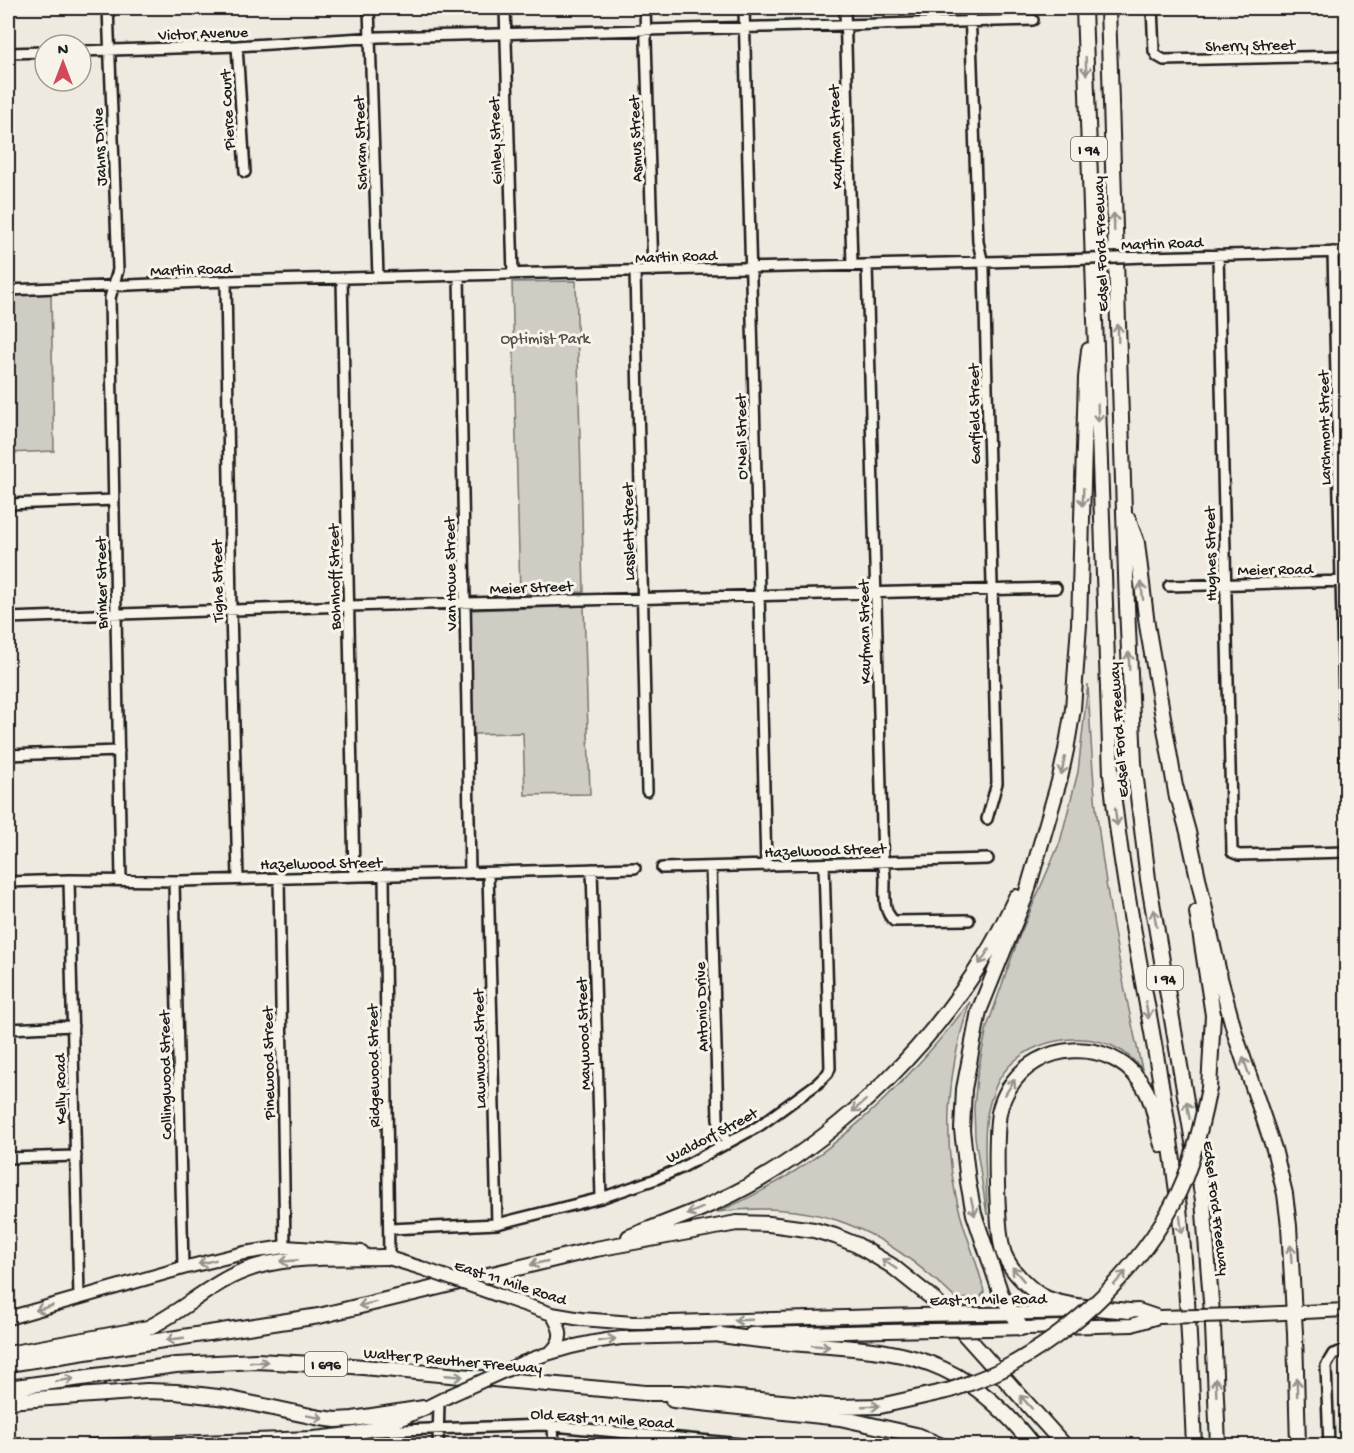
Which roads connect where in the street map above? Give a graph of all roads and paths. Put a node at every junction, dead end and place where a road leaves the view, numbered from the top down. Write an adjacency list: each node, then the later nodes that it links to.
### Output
1 (108, 8): 19 (street, Jahns Drive)
2 (369, 8): 17 (street, Schram Street)
3 (505, 8): 16 (street, Ginley Street)
4 (645, 8): 15 (street, Asmus Street)
5 (744, 8): 14 (street, O'Neil Street)
6 (845, 8): 13 (street, Kaufman Street)
7 (970, 8): 12 (street, Garfield Street)
8 (1084, 8): 41 (highway, Edsel Ford Freeway / I 94, one-way to 41)
9 (1108, 8): 44 (highway, Edsel Ford Freeway / I 94, one-way to 9)
10 (1152, 8): 23 (street, Sherry Street)
11 (1033, 20): 12 (street, Victor Avenue)
12 (970, 22): 13 (street, Victor Avenue); 28 (street, Garfield Street)
13 (845, 25): 14 (street, Victor Avenue); 29 (street, Kaufman Street)
14 (745, 27): 15 (street, Victor Avenue); 31 (street, O'Neil Street)
15 (645, 30): 16 (street, Victor Avenue); 33 (street, Asmus Street)
16 (506, 34): 17 (street, Victor Avenue); 34 (street, Ginley Street)
17 (370, 38): 18 (street, Victor Avenue); 36 (street, Schram Street)
18 (237, 46): 19 (street, Victor Avenue); 24 (street, Pierce Court)
19 (108, 50): 20 (street, Victor Avenue); 39 (street, Jahns Drive)
20 (93, 51)
21 (8, 52): 22 (street)
22 (33, 52)
23 (1347, 56)
24 (245, 172)
25 (1334, 252): 26 (street, Martin Road); 27 (street, Martin Road); 45 (street, Larchmont Street)
26 (1347, 252)
27 (1218, 255): 28 (street, Martin Road, bridge); 46 (street, Hughes Street)
28 (982, 262): 30 (street, Martin Road); 49 (street, Garfield Street)
29 (852, 265): 30 (street, Martin Road); 31 (street, Martin Road)
30 (867, 265): 50 (street, Kaufman Street)
31 (752, 267): 33 (street, Martin Road); 51 (street, O'Neil Street)
32 (635, 271): 33 (street, Martin Road); 34 (street, Martin Road); 52 (street, Lasslett Street)
33 (653, 271)
34 (513, 274): 35 (street, Martin Road)
35 (459, 275): 36 (street, Martin Road); 53 (street, Van Howe Street)
36 (378, 277): 37 (street, Martin Road)
37 (342, 278): 38 (street, Martin Road); 54 (street, Bohnhoff Street)
38 (226, 281): 39 (street, Martin Road); 55 (street, Tighe Street)
39 (114, 285): 40 (street, Martin Road); 42 (street, Brinker Street)
40 (8, 290)
41 (1094, 291): 64 (highway, one-way to 64); 90 (highway, Edsel Ford Freeway / I 94, one-way to 90)
42 (114, 500): 43 (street); 56 (street, Brinker Street)
43 (8, 504)
44 (1124, 509): 61 (highway, one-way to 44); 131 (highway, Edsel Ford Freeway / I 94, one-way to 44)
45 (1344, 581): 46 (street, Meier Road); 60 (street, Larchmont Street)
46 (1225, 584): 47 (street, Meier Road); 65 (street, Hughes Street)
47 (1169, 586)
48 (1056, 588): 49 (street, Meier Street)
49 (992, 590): 50 (street, Meier Street); 63 (street, Garfield Street)
50 (877, 593): 51 (street, Meier Street); 67 (street, Kaufman Street)
51 (758, 596): 52 (street, Meier Street); 69 (street, O'Neil Street)
52 (643, 599): 53 (street, Meier Street); 62 (street, Lasslett Street)
53 (464, 603): 54 (street, Meier Street); 74 (street, Van Howe Street)
54 (348, 606): 55 (street, Meier Street); 76 (street, Bohnhoff Street)
55 (231, 610): 56 (street, Meier Street); 79 (street, Tighe Street)
56 (116, 613): 57 (street, Meier Street); 58 (street, Brinker Street)
57 (8, 618)
58 (119, 751): 59 (street); 81 (street, Brinker Street)
59 (8, 755)
60 (1347, 783)
61 (1176, 789): 102 (highway, one-way to 61); 113 (highway, one-way to 61, bridge)
62 (647, 791)
63 (987, 819)
64 (1046, 829): 95 (highway, one-way to 95); 101 (highway, one-way to 101)
65 (1347, 852)
66 (988, 859): 67 (street, Hazelwood Street)
67 (883, 862): 68 (street, Hazelwood Street); 84 (street, Kaufman Street)
68 (824, 864): 69 (street, Hazelwood Street); 87 (street, Waldorf Street)
69 (766, 866): 70 (street, Hazelwood Street)
70 (711, 867): 72 (street, Hazelwood Street); 87 (street, Antonio Drive)
71 (635, 868): 73 (street, Hazelwood Street)
72 (662, 868)
73 (592, 869): 75 (street, Hazelwood Street); 91 (street, Maywood Street)
74 (471, 873): 75 (street, Hazelwood Street); 77 (street, Hazelwood Street)
75 (488, 873): 92 (street, Lawnwood Street)
76 (354, 876): 77 (street, Hazelwood Street); 78 (street, Hazelwood Street)
77 (384, 876): 93 (street, Ridgewood Street)
78 (279, 878): 79 (street, Hazelwood Street); 94 (street, Pinewood Street)
79 (238, 879): 82 (street, Hazelwood Street)
80 (69, 880): 81 (street, Hazelwood Street); 83 (street, Hazelwood Street); 85 (street, Kelly Road)
81 (121, 880): 82 (street, Hazelwood Street)
82 (174, 881): 97 (street, Collingwood Street)
83 (8, 882)
84 (969, 920)
85 (73, 1026): 86 (street); 88 (street, Kelly Road)
86 (8, 1029)
87 (727, 1144): 91 (street, Waldorf Street)
88 (76, 1156): 89 (street); 98 (street, Kelly Road)
89 (8, 1158)
90 (1174, 1167): 100 (highway, one-way to 90); 130 (highway, Edsel Ford Freeway / I 94, one-way to 130)
91 (601, 1198): 92 (street, Waldorf Street)
92 (497, 1224): 93 (street, Waldorf Street)
93 (390, 1229): 96 (street, Ridgewood Street)
94 (285, 1247): 96 (main road, East 11 Mile Road); 97 (main road, East 11 Mile Road, one-way to 97)
95 (596, 1249): 111 (highway, one-way to 111); 129 (highway, one-way to 95)
96 (389, 1257): 103 (main road, East 11 Mile Road, bridge); 110 (highway, one-way to 110)
97 (183, 1268): 98 (main road, East 11 Mile Road)
98 (80, 1297): 105 (main road, East 11 Mile Road, one-way to 105)
99 (1347, 1310): 102 (main road, East 11 Mile Road)
100 (1129, 1311): 101 (main road, East 11 Mile Road); 104 (main road, East 11 Mile Road)
101 (1013, 1313): 103 (main road, East 11 Mile Road, one-way to 103, bridge); 106 (highway)
102 (1293, 1313): 104 (main road, East 11 Mile Road, bridge); 132 (highway, one-way to 102)
103 (552, 1314): 109 (main road)
104 (1160, 1317): 106 (main road, East 11 Mile Road)
105 (8, 1318)
106 (1021, 1328): 107 (main road, East 11 Mile Road, bridge)
107 (721, 1335): 109 (main road, East 11 Mile Road, one-way to 107); 128 (highway, one-way to 128)
108 (1347, 1350): 133 (street)
109 (550, 1353): 115 (main road, East 11 Mile Road, bridge)
110 (8, 1354)
111 (8, 1364)
112 (8, 1388): 113 (highway, Walter P Reuther Freeway / I 696, one-way to 113)
113 (645, 1393): 127 (highway)
114 (8, 1401): 116 (highway, one-way to 116)
115 (439, 1401): 116 (main road, East 11 Mile Road); 118 (street)
116 (423, 1408): 119 (main road, East 11 Mile Road)
117 (554, 1425): 118 (street, Old East 11 Mile Road); 121 (street, Old East 11 Mile Road); 125 (street)
118 (438, 1429): 119 (street, Old East 11 Mile Road); 124 (street)
119 (368, 1431): 120 (main road, East 11 Mile Road)
120 (313, 1442): 122 (main road, East 11 Mile Road)
121 (693, 1442): 126 (street, Old East 11 Mile Road)
122 (189, 1444): 123 (main road, East 11 Mile Road)
123 (91, 1446)
124 (438, 1446)
125 (554, 1446)
126 (762, 1446)
127 (942, 1446)
128 (1034, 1446)
129 (1065, 1446)
130 (1194, 1446)
131 (1218, 1446)
132 (1298, 1446)
133 (1329, 1446)

